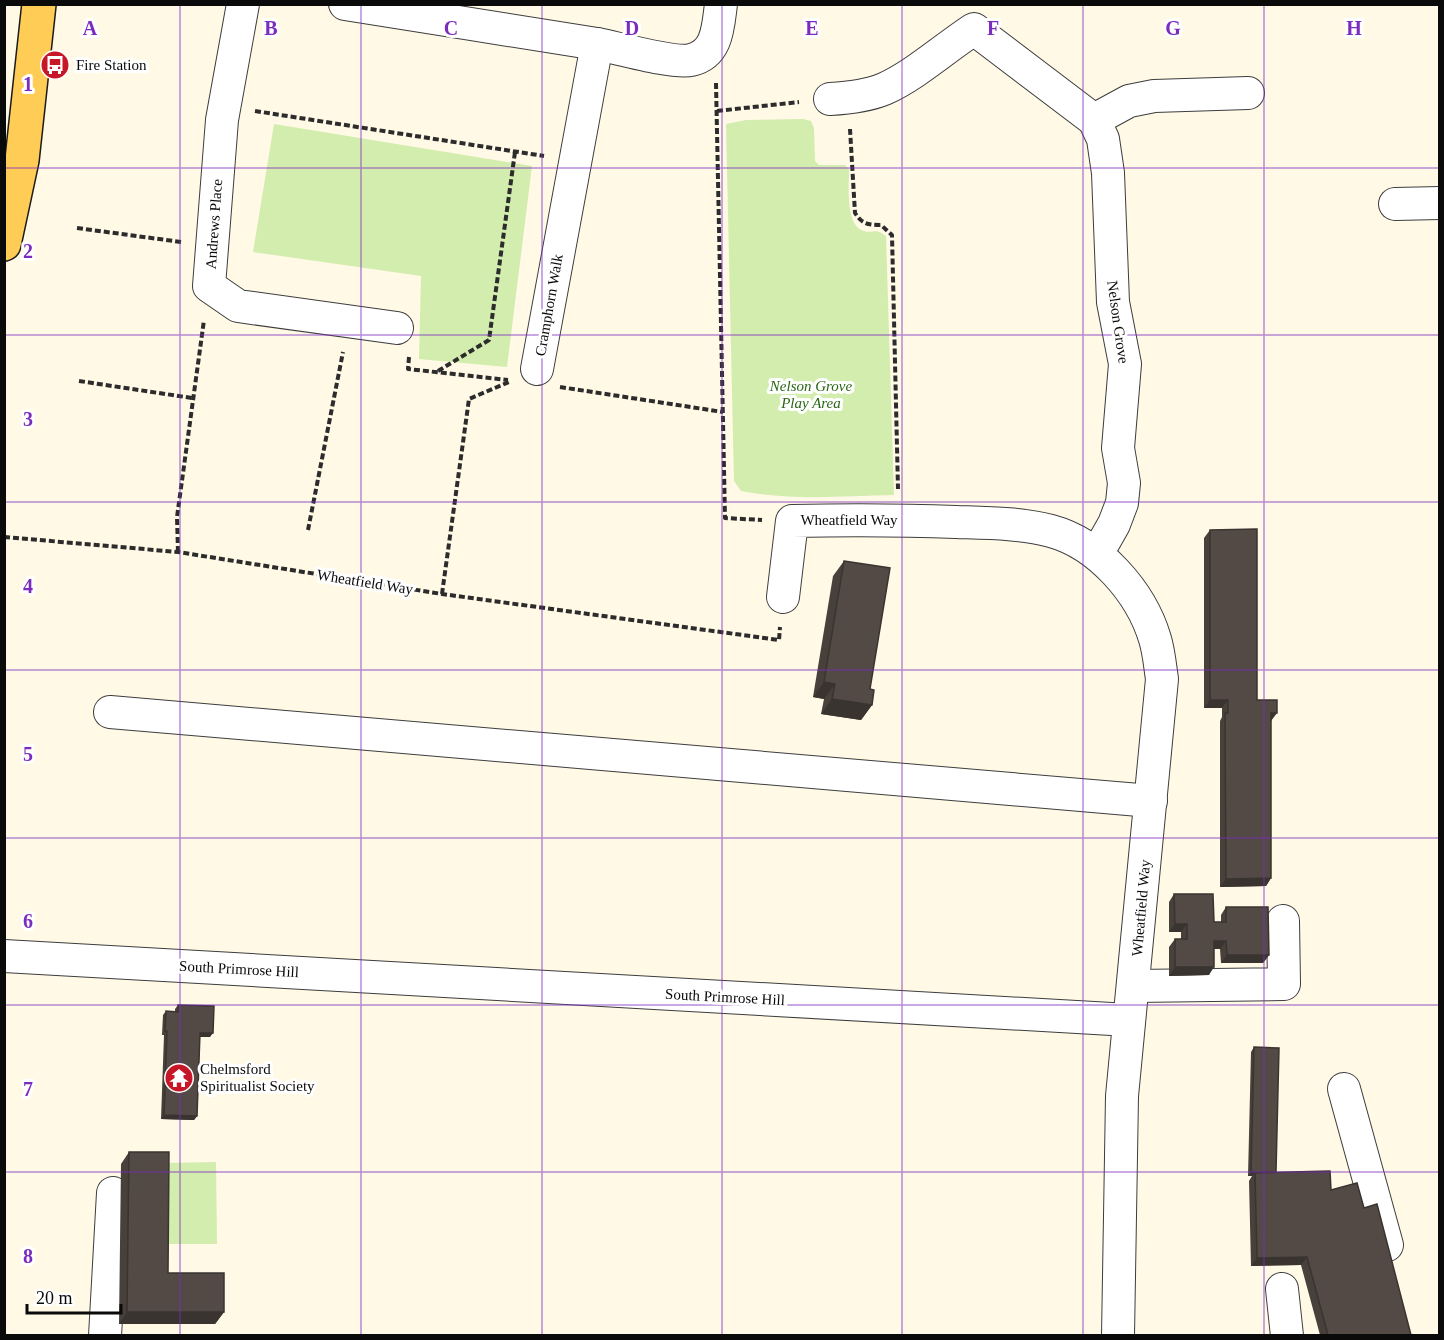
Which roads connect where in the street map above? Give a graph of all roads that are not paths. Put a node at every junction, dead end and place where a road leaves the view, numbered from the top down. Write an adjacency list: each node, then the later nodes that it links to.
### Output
1 (39, 4): 12 (main road)
2 (243, 4): 13 (street, Andrews Place)
3 (345, 4): 6 (street)
4 (721, 4): 6 (street)
5 (974, 17): 8 (street); 9 (street)
6 (597, 44): 14 (street, Cramphorn Walk)
7 (1248, 93): 9 (street)
8 (839, 99)
9 (1094, 120): 15 (street, Nelson Grove)
10 (1440, 203): 11 (street)
11 (1395, 204)
12 (4, 244)
13 (397, 328)
14 (536, 379)
15 (1097, 554): 16 (street, Wheatfield Way); 18 (street, Wheatfield Way)
16 (783, 597)
17 (110, 712): 18 (street)
18 (1151, 801): 21 (street, Wheatfield Way)
19 (1283, 921): 21 (street)
20 (4, 956): 22 (street, South Primrose Hill)
21 (1134, 986): 22 (street, Wheatfield Way)
22 (1129, 1020): 28 (street)
23 (1344, 1089): 25 (street)
24 (112, 1193): 27 (street)
25 (1393, 1268)
26 (1282, 1290): 29 (street)
27 (105, 1335)
28 (1118, 1335)
29 (1287, 1335)

